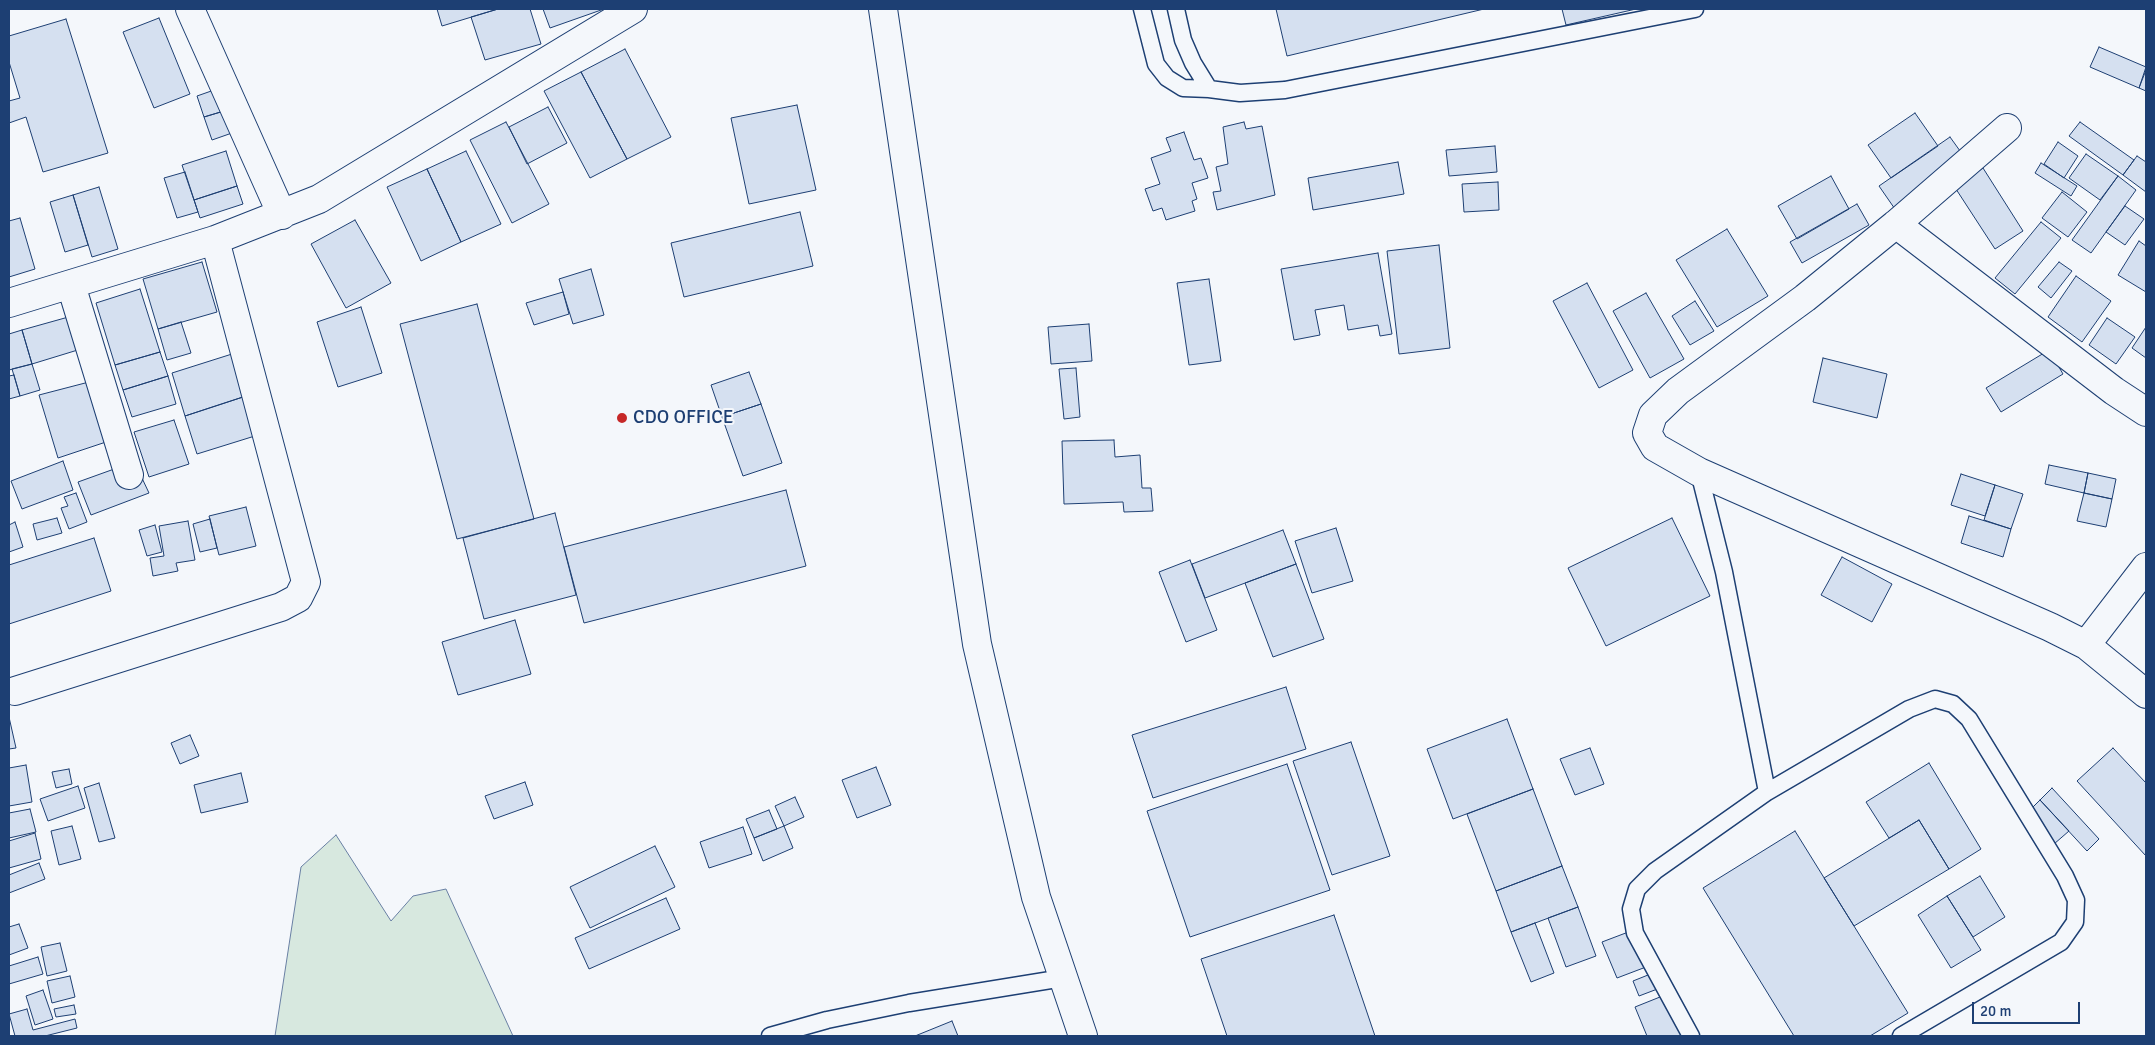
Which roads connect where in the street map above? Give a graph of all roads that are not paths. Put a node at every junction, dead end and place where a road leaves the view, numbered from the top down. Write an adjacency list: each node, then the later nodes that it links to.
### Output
1 (190, 9): 9 (street)
2 (633, 9): 9 (street)
3 (883, 9): 22 (street)
4 (1142, 9): 7 (lane)
5 (1176, 9): 7 (lane)
6 (1695, 9): 7 (lane)
7 (1209, 89)
8 (2008, 128): 10 (street)
9 (282, 214): 11 (street)
10 (1896, 224): 14 (street); 15 (street)
11 (216, 240): 12 (street); 19 (street)
12 (71, 284): 13 (street); 16 (street)
13 (9, 304)
14 (2146, 412)
15 (1699, 472): 18 (street); 21 (lane)
16 (129, 475)
17 (2146, 567): 18 (street)
18 (2086, 645): 20 (street)
19 (15, 691)
20 (2146, 694)
21 (1767, 792): 25 (lane); 26 (lane)
22 (1063, 978): 23 (lane); 24 (street)
23 (770, 1036)
24 (1083, 1036)
25 (1691, 1036)
26 (1901, 1036)

